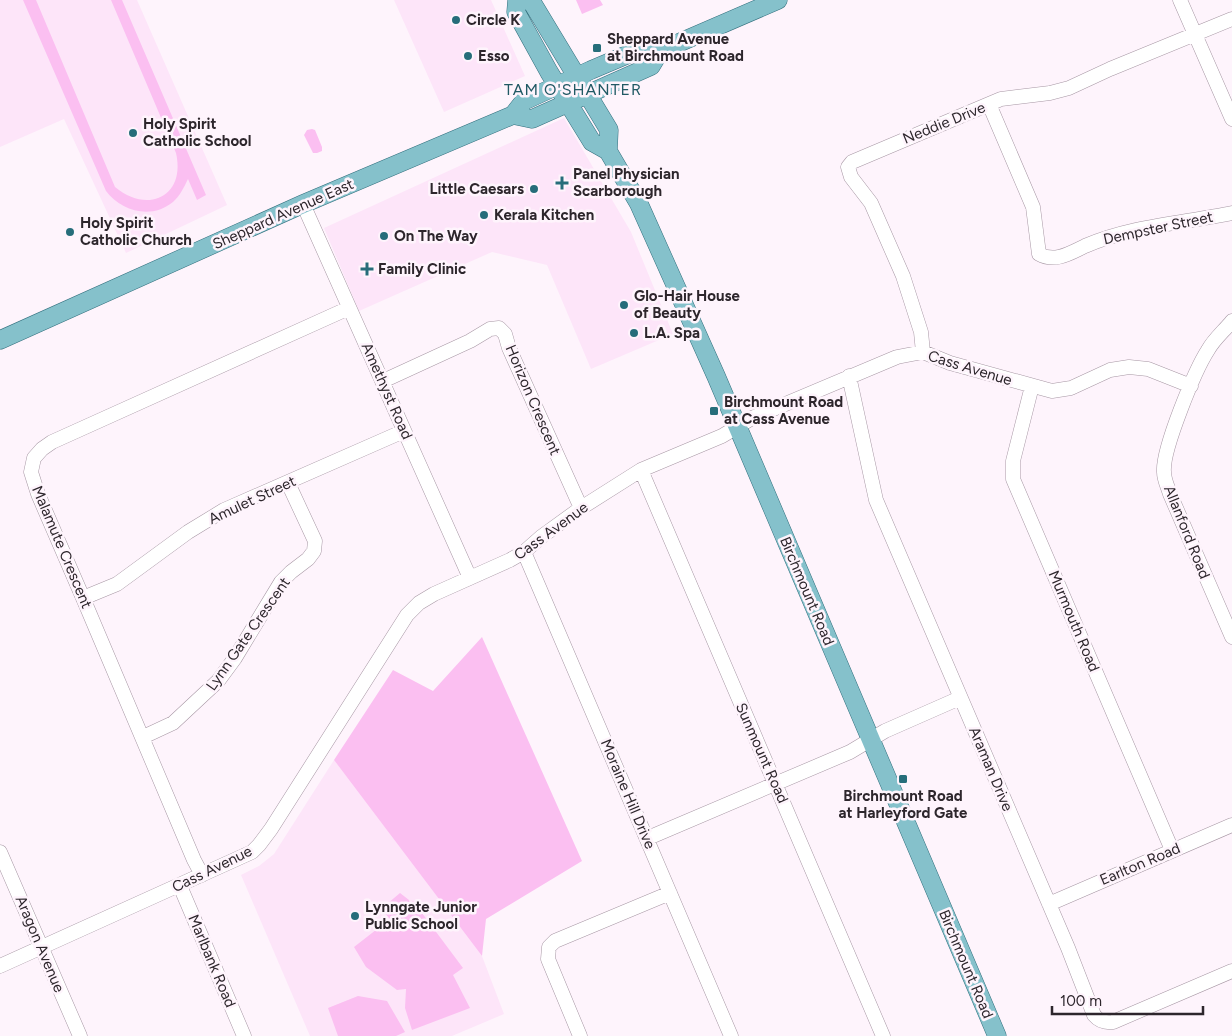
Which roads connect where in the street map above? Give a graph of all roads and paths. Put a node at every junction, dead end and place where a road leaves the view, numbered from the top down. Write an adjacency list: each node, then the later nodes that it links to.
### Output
1 (518, 0): 9 (main road, Birchmount Road)
2 (528, 0): 8 (main road, Birchmount Road)
3 (778, 0): 7 (main road, Sheppard Avenue East)
4 (1180, 0): 6 (street)
5 (1232, 19): 6 (street, Neddie Drive)
6 (1194, 34): 12 (street, Neddie Drive); 14 (street)
7 (660, 51): 8 (main road, Sheppard Avenue East); 10 (main road, Sheppard Avenue East)
8 (576, 77): 9 (main road, Sheppard Avenue East); 10 (main road, Birchmount Road)
9 (558, 86): 11 (main road, Birchmount Road); 13 (main road, Sheppard Avenue East)
10 (588, 94): 11 (main road, Sheppard Avenue East); 15 (main road, Birchmount Road)
11 (568, 102): 13 (main road, Sheppard Avenue East); 15 (main road, Birchmount Road)
12 (989, 104): 17 (street, Dempster Street); 21 (street, Neddie Drive)
13 (513, 116): 16 (main road, Sheppard Avenue East)
14 (1232, 119)
15 (608, 151): 26 (main road, Birchmount Road)
16 (303, 204): 18 (street, Amethyst Road); 20 (main road, Sheppard Avenue East)
17 (1232, 213)
18 (350, 308): 23 (street, Amethyst Road); 33 (street, Malamute Crescent)
19 (1232, 321): 25 (street, Allanford Road)
20 (0, 340)
21 (923, 352): 22 (street, Cass Avenue); 24 (street, Cass Avenue)
22 (849, 376): 26 (street, Cass Avenue); 35 (street, Araman Drive)
23 (383, 381): 27 (street, Amethyst Road); 30 (street, Horizon Crescent)
24 (1032, 386): 25 (street, Cass Avenue); 41 (street, Murmouth Road)
25 (1192, 386): 34 (street, Allanford Road)
26 (737, 426): 28 (street, Cass Avenue); 37 (main road, Birchmount Road)
27 (404, 431): 29 (street, Amulet Street); 32 (street, Amethyst Road)
28 (641, 470): 30 (street, Cass Avenue); 38 (street, Sunmount Road)
29 (288, 483): 33 (street, Amulet Street); 36 (street, Lynn Gate Crescent)
30 (581, 508): 31 (street, Cass Avenue)
31 (524, 552): 32 (street, Cass Avenue); 40 (street, Moraine Hill Drive)
32 (470, 578): 43 (street, Cass Avenue)
33 (83, 598): 36 (street, Malamute Crescent)
34 (1232, 637)
35 (960, 698): 37 (street); 46 (street, Araman Drive)
36 (142, 737): 43 (street, Malamute Crescent)
37 (871, 740): 38 (street); 55 (main road, Birchmount Road)
38 (776, 783): 40 (street); 54 (street, Sunmount Road)
39 (1232, 825): 41 (street, Earlton Road)
40 (648, 838): 45 (street, Moraine Hill Drive)
41 (1172, 850): 46 (street, Earlton Road)
42 (0, 852): 47 (street, Aragon Avenue)
43 (202, 875): 44 (street, Cass Avenue)
44 (180, 886): 47 (street, Cass Avenue); 51 (street, Marlbank Road)
45 (670, 893): 52 (street); 53 (street, Moraine Hill Drive)
46 (1049, 904): 49 (street, Araman Drive)
47 (42, 948): 48 (street, Cass Avenue); 50 (street, Aragon Avenue)
48 (0, 966)
49 (1232, 971)
50 (80, 1036)
51 (244, 1036)
52 (580, 1036)
53 (731, 1036)
54 (883, 1036)
55 (997, 1036)

